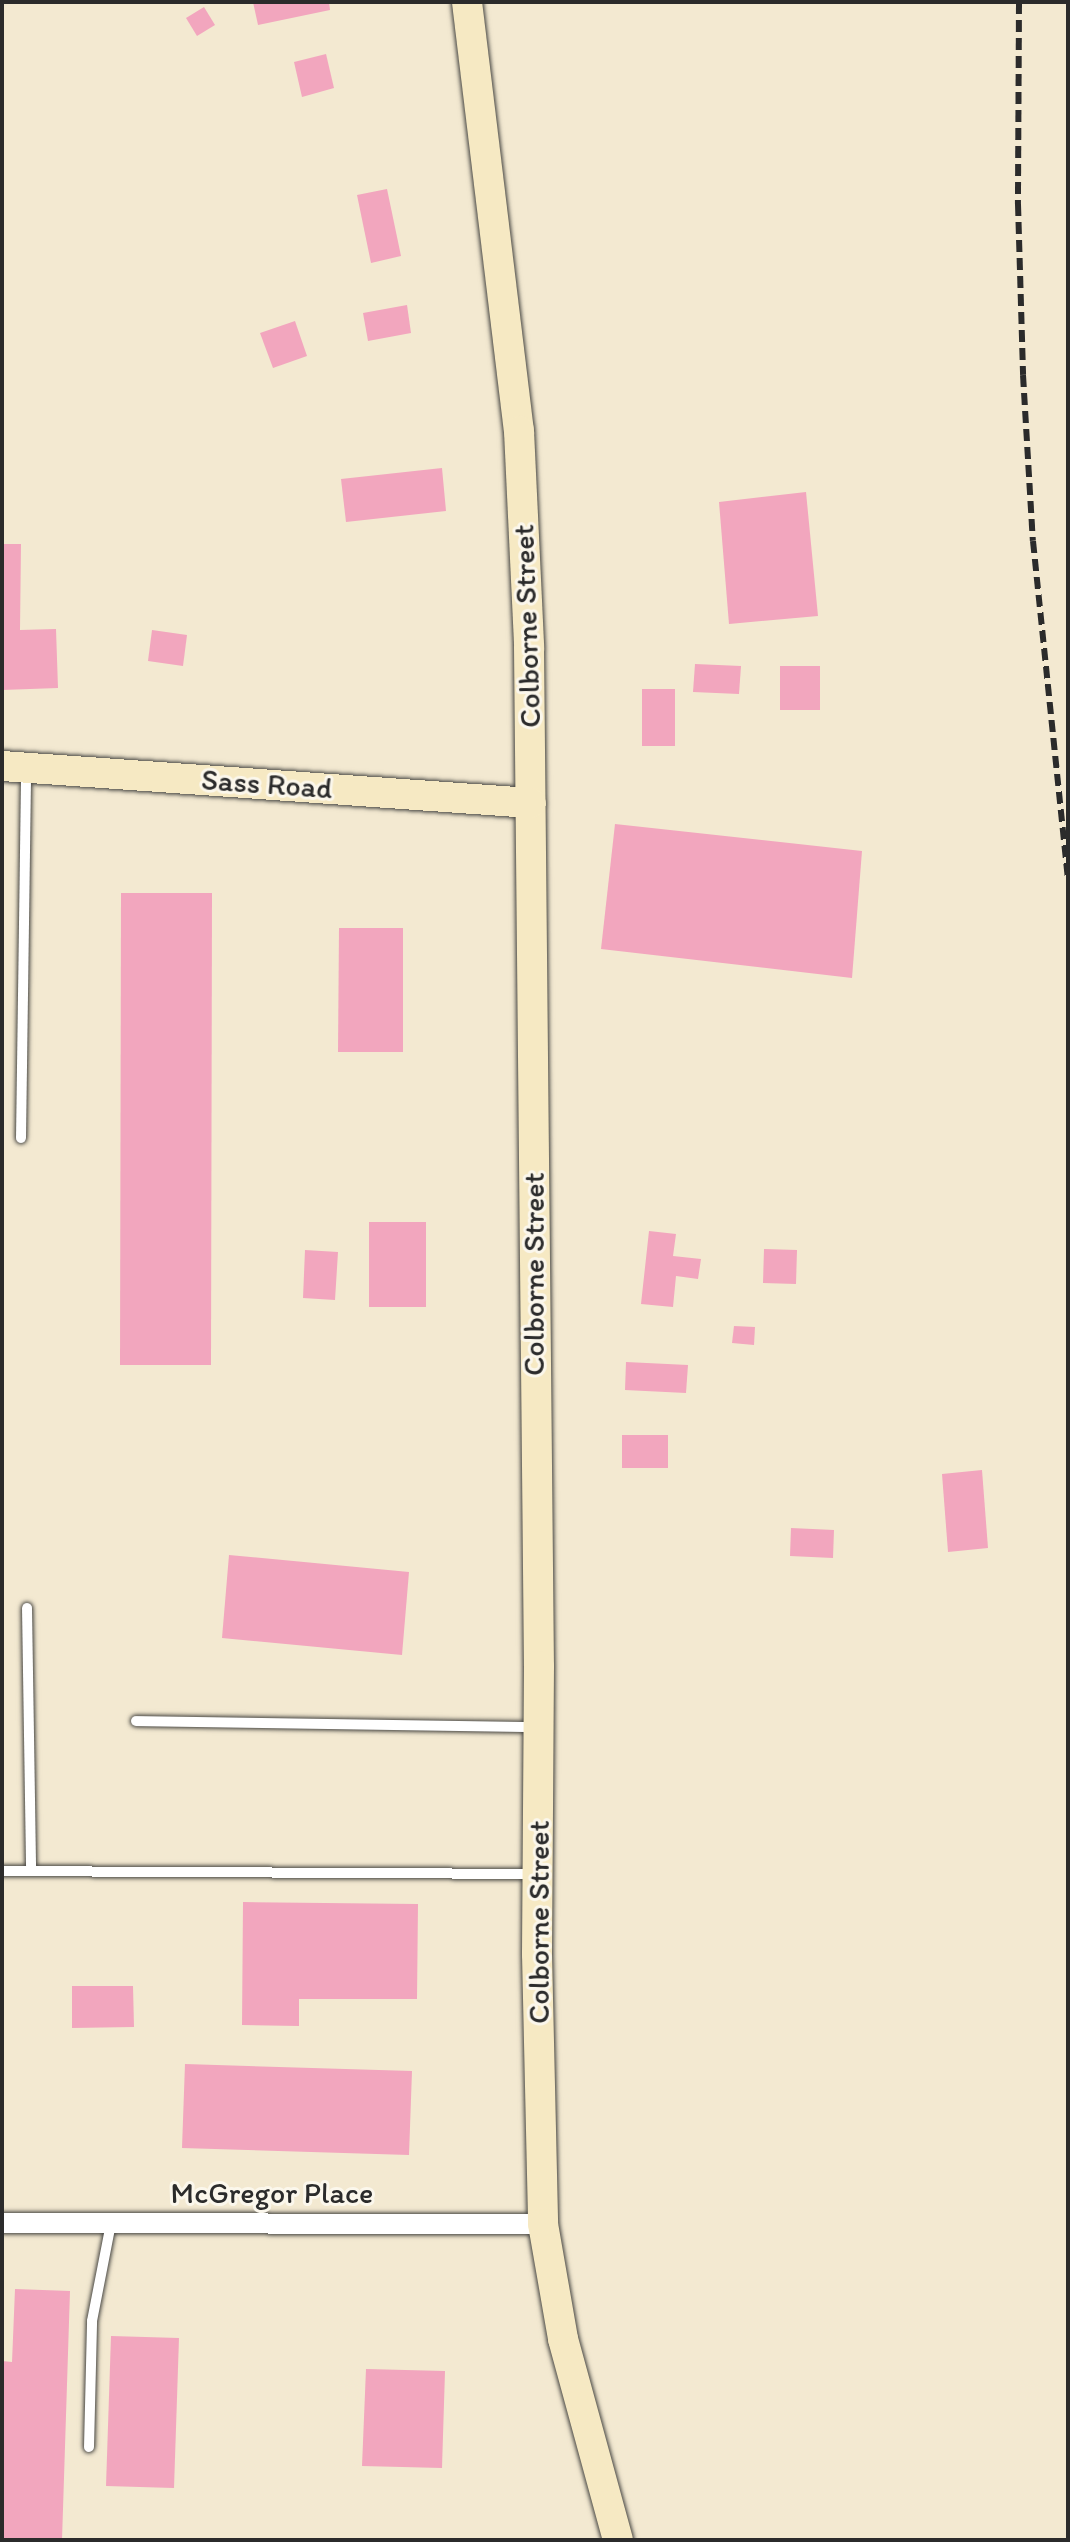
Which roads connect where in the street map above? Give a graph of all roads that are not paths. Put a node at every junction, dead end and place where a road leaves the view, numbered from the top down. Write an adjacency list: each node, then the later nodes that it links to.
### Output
1 (467, 2): 3 (street, Colborne Street)
2 (14, 767): 3 (street, Sass Road); 4 (lane)
3 (531, 803): 7 (street, Colborne Street)
4 (21, 1138)
5 (27, 1608): 9 (lane)
6 (136, 1721): 7 (lane)
7 (538, 1727): 10 (street, Colborne Street)
8 (2, 1871): 9 (lane)
9 (31, 1871): 10 (lane)
10 (538, 1874): 13 (street, Colborne Street)
11 (2, 2223): 12 (street, McGregor Place)
12 (111, 2223): 13 (street, McGregor Place); 14 (lane)
13 (543, 2224): 15 (street, Colborne Street)
14 (89, 2447)
15 (618, 2540)

